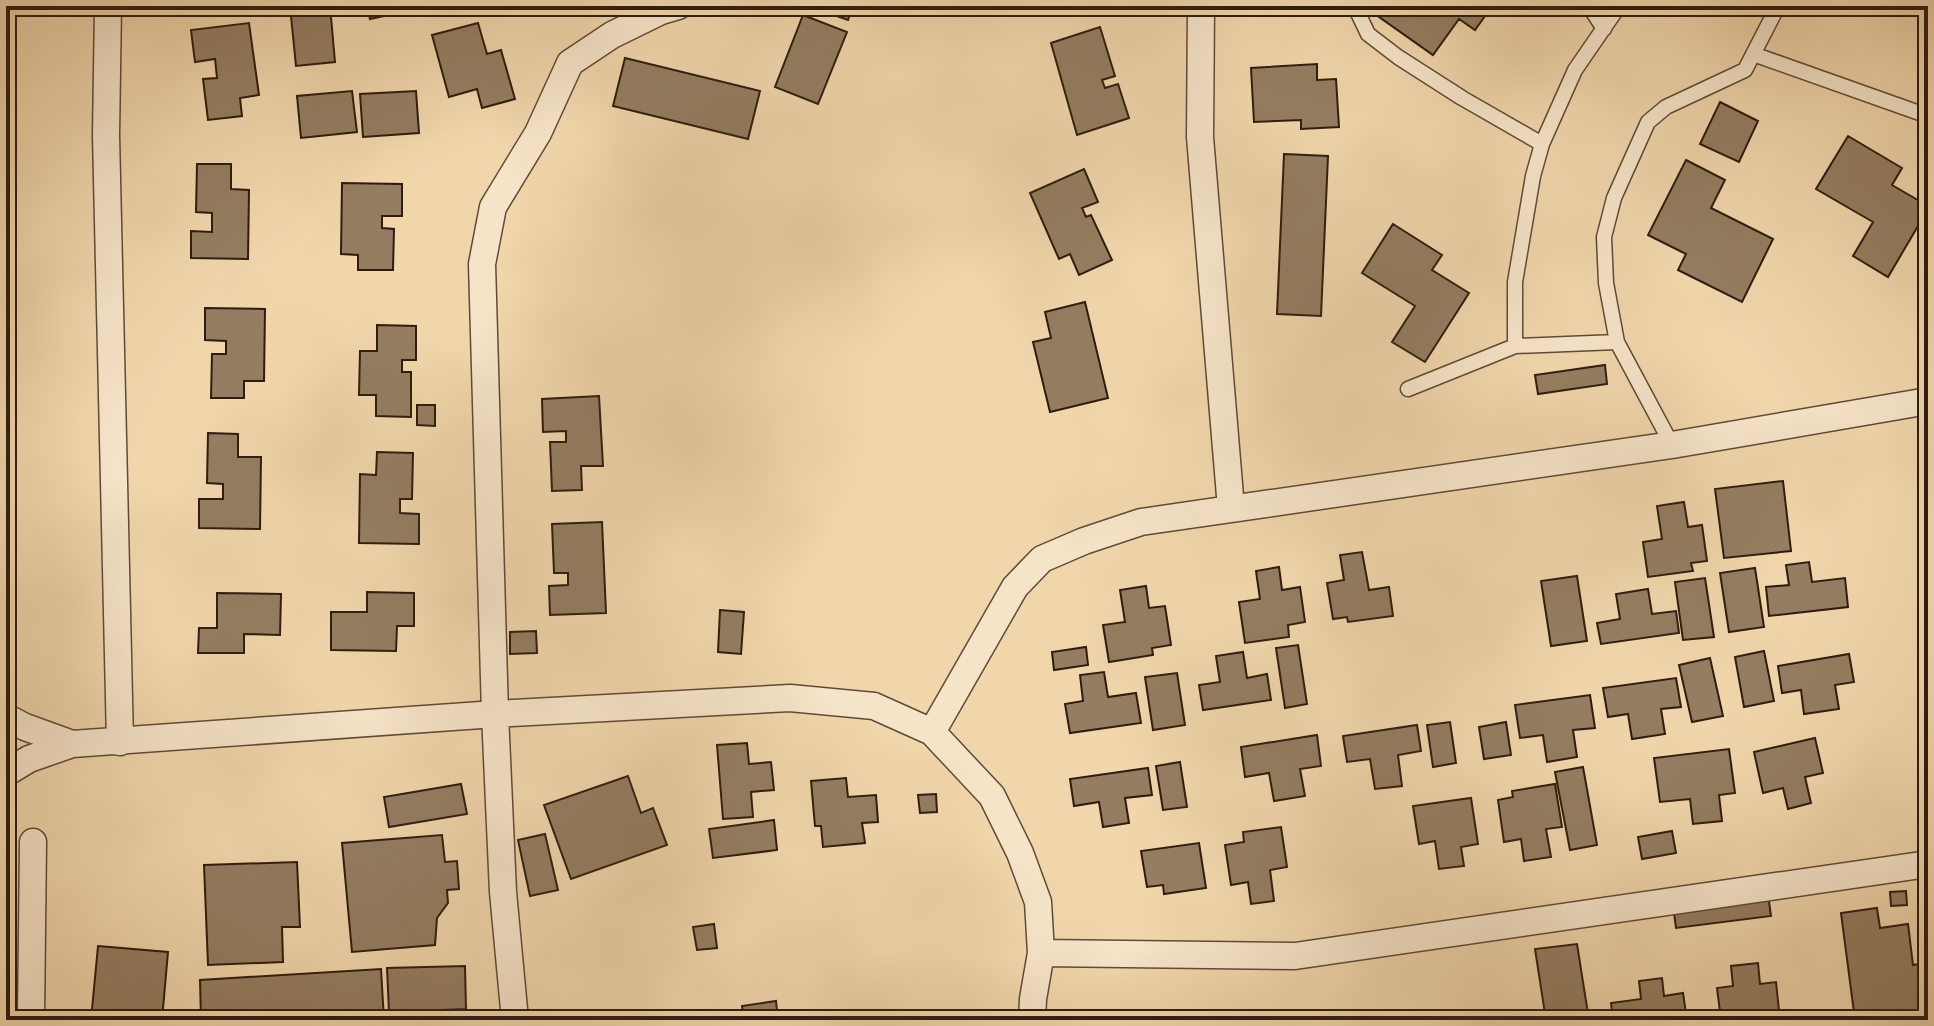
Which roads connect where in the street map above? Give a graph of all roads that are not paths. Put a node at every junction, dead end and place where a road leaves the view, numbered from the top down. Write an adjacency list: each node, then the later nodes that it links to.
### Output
1 (108, 6): 21 (street)
2 (678, 6): 18 (street)
3 (1201, 6): 17 (street)
4 (1359, 6): 11 (lane)
5 (1589, 6): 8 (lane)
6 (1619, 6): 8 (lane)
7 (1778, 6): 9 (lane)
8 (1604, 29): 11 (lane)
9 (1753, 54): 10 (lane); 12 (lane)
10 (1928, 116)
11 (1542, 144): 13 (lane)
12 (1617, 342): 13 (lane); 16 (lane)
13 (1515, 346): 14 (lane)
14 (1408, 389)
15 (1928, 401): 16 (street)
16 (1672, 445): 17 (street)
17 (1231, 508): 20 (street)
18 (495, 714): 20 (street); 21 (street); 28 (street)
19 (6, 717): 22 (street)
20 (932, 732): 26 (street)
21 (120, 742): 22 (street)
22 (72, 744): 23 (street)
23 (6, 773)
24 (33, 842): 27 (street)
25 (1928, 864): 26 (street)
26 (1041, 953): 29 (street)
27 (31, 1020)
28 (515, 1020)
29 (1032, 1020)

